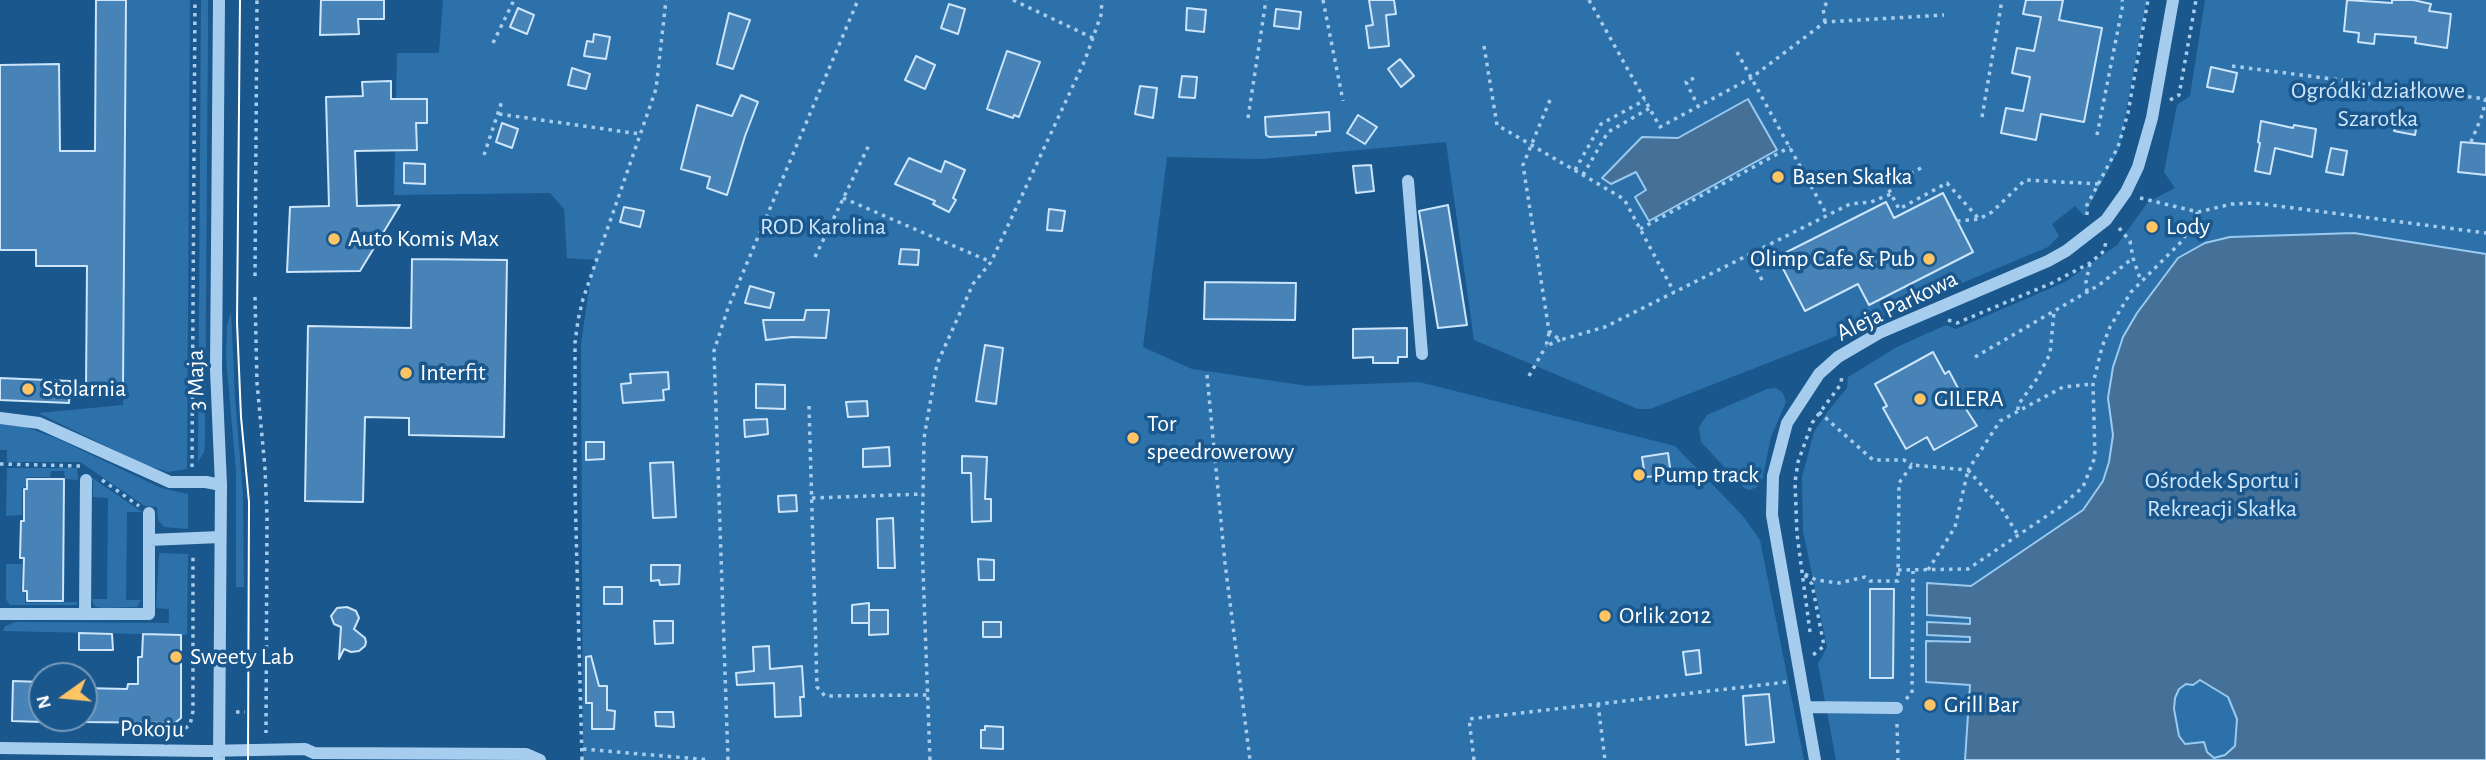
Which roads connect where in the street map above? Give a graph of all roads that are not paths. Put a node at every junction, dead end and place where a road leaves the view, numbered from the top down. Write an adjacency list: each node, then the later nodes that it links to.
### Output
1 (219, 0): 7 (street, 3 Maja)
2 (2173, 0): 13 (street, Aleja Parkowa)
3 (1408, 181): 4 (street)
4 (1422, 354)
5 (0, 418): 7 (street)
6 (88, 474): 12 (street)
7 (221, 485): 9 (street, 3 Maja)
8 (146, 511): 10 (street)
9 (220, 537): 10 (street); 16 (street, 3 Maja)
10 (149, 540): 12 (street)
11 (0, 614): 12 (street)
12 (85, 614)
13 (1806, 707): 14 (street); 18 (street, Aleja Parkowa)
14 (1897, 708)
15 (0, 748): 16 (street, Pokoju)
16 (219, 755): 17 (street, Pokoju)
17 (540, 760)
18 (1815, 760)

